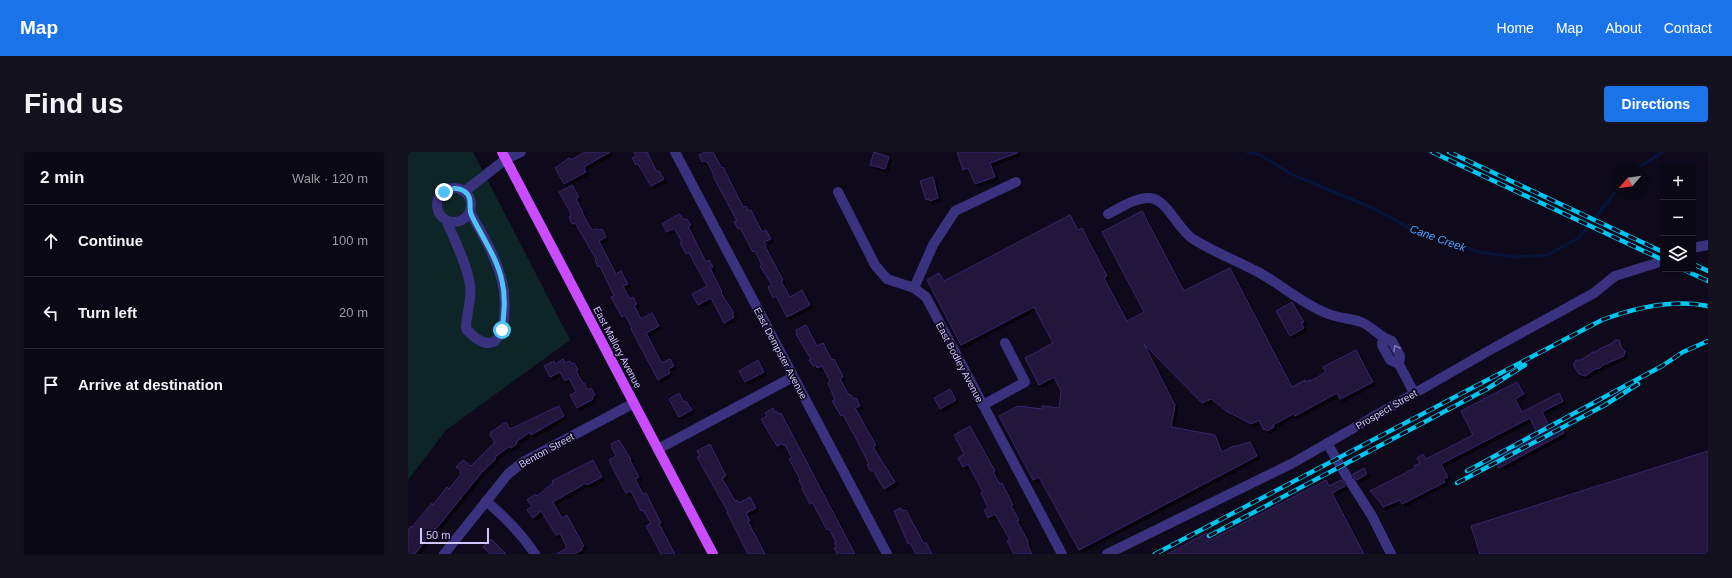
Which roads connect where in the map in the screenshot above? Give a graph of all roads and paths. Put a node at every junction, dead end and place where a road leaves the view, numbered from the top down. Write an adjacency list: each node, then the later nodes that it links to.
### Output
1 (520, 152): 3 (street)
2 (675, 152): 15 (street, East Dempster Avenue)
3 (504, 156): 5 (street); 17 (main road, East Mallory Avenue)
4 (1016, 182): 13 (street)
5 (465, 192): 7 (street); 9 (street)
6 (838, 192): 13 (street, East Bodley Avenue)
7 (470, 212): 9 (street); 9 (street)
8 (1108, 214): 16 (street)
9 (446, 220)
10 (1708, 245): 11 (street)
11 (1696, 248)
12 (1660, 261): 16 (street, Prospect Street)
13 (914, 288): 18 (street, East Bodley Avenue)
14 (1005, 343): 18 (street)
15 (793, 377): 20 (street); 25 (street, East Dempster Avenue)
16 (1414, 393): 19 (street, Prospect Street)
17 (634, 403): 20 (main road, East Mallory Avenue); 21 (street, Benton Street)
18 (983, 405): 26 (street, East Bodley Avenue)
19 (1327, 443): 27 (street, Prospect Street); 28 (street)
20 (658, 449): 24 (main road, East Mallory Avenue)
21 (486, 501): 22 (street, Benton Street); 23 (street)
22 (444, 554)
23 (535, 554)
24 (713, 554)
25 (887, 554)
26 (1062, 554)
27 (1107, 554)
28 (1391, 554)

